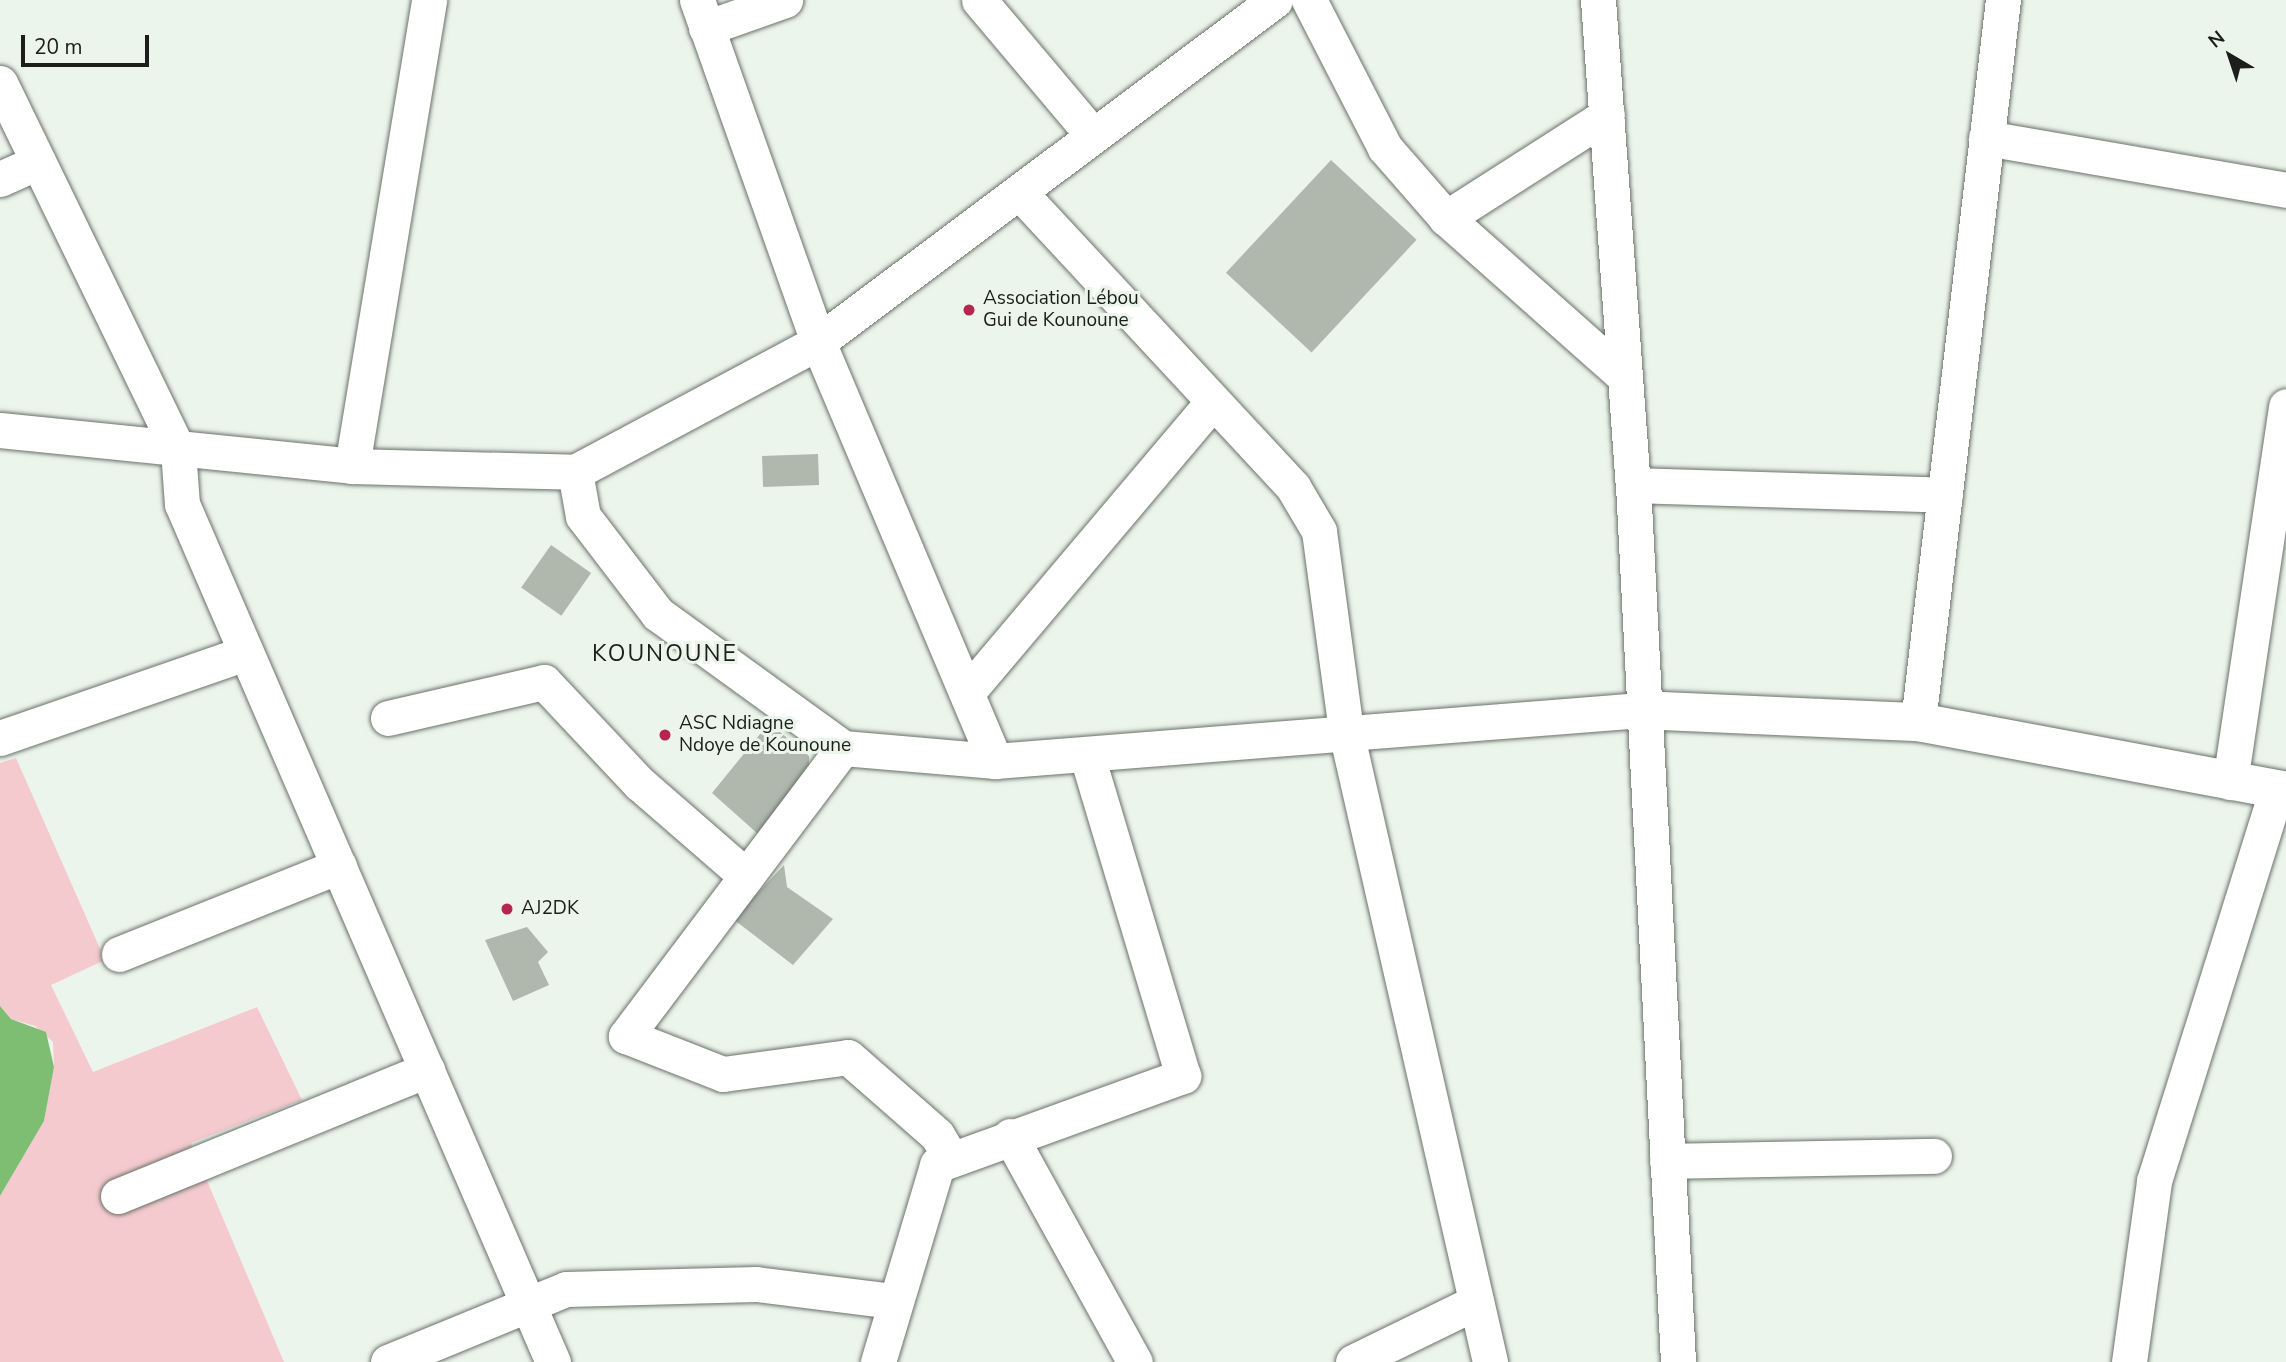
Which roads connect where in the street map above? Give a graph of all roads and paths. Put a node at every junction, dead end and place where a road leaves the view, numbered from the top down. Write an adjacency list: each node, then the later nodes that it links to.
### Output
1 (429, 0): 24 (street)
2 (785, 0): 8 (street)
3 (979, 0): 11 (street)
4 (1275, 0): 11 (street)
5 (1309, 0): 17 (street)
6 (1598, 0): 10 (street)
7 (2003, 0): 12 (street)
8 (701, 14): 18 (street)
9 (0, 83): 13 (street)
10 (1607, 115): 17 (street); 19 (street)
11 (1092, 134): 16 (street)
12 (1986, 138): 15 (street); 27 (street)
13 (38, 162): 14 (street); 23 (street)
14 (0, 179)
15 (2286, 190)
16 (1020, 193): 18 (street); 20 (street)
17 (1446, 218): 19 (street)
18 (818, 342): 25 (street); 29 (street)
19 (1625, 377): 26 (street)
20 (1210, 404): 29 (street); 33 (street)
21 (2286, 406): 38 (street)
22 (0, 430): 23 (street)
23 (178, 450): 24 (street); 28 (street)
24 (352, 466): 25 (street)
25 (575, 472): 35 (street)
26 (1633, 485): 27 (street); 30 (street)
27 (1945, 495): 32 (street)
28 (246, 653): 34 (street); 40 (street)
29 (970, 689): 37 (street)
30 (1641, 710): 32 (street); 33 (street); 47 (street)
31 (388, 718): 41 (street)
32 (1918, 722): 38 (street)
33 (1346, 732): 36 (street); 50 (street)
34 (0, 738)
35 (843, 748): 37 (street); 41 (street)
36 (1087, 755): 37 (street); 44 (street)
37 (995, 761)
38 (2230, 782): 39 (street)
39 (2282, 789): 59 (street)
40 (339, 866): 42 (street); 43 (street)
41 (746, 877): 46 (street)
42 (119, 954)
43 (427, 1070): 48 (street); 51 (street)
44 (1010, 1136): 46 (street); 55 (street)
45 (1934, 1156): 47 (street)
46 (950, 1157): 49 (street)
47 (1667, 1161): 58 (street)
48 (118, 1196)
49 (892, 1301): 51 (street); 54 (street)
50 (1476, 1302): 56 (street); 57 (street)
51 (528, 1305): 52 (street); 53 (street)
52 (388, 1362)
53 (554, 1362)
54 (877, 1362)
55 (1135, 1362)
56 (1353, 1362)
57 (1490, 1362)
58 (1678, 1362)
59 (2129, 1362)

